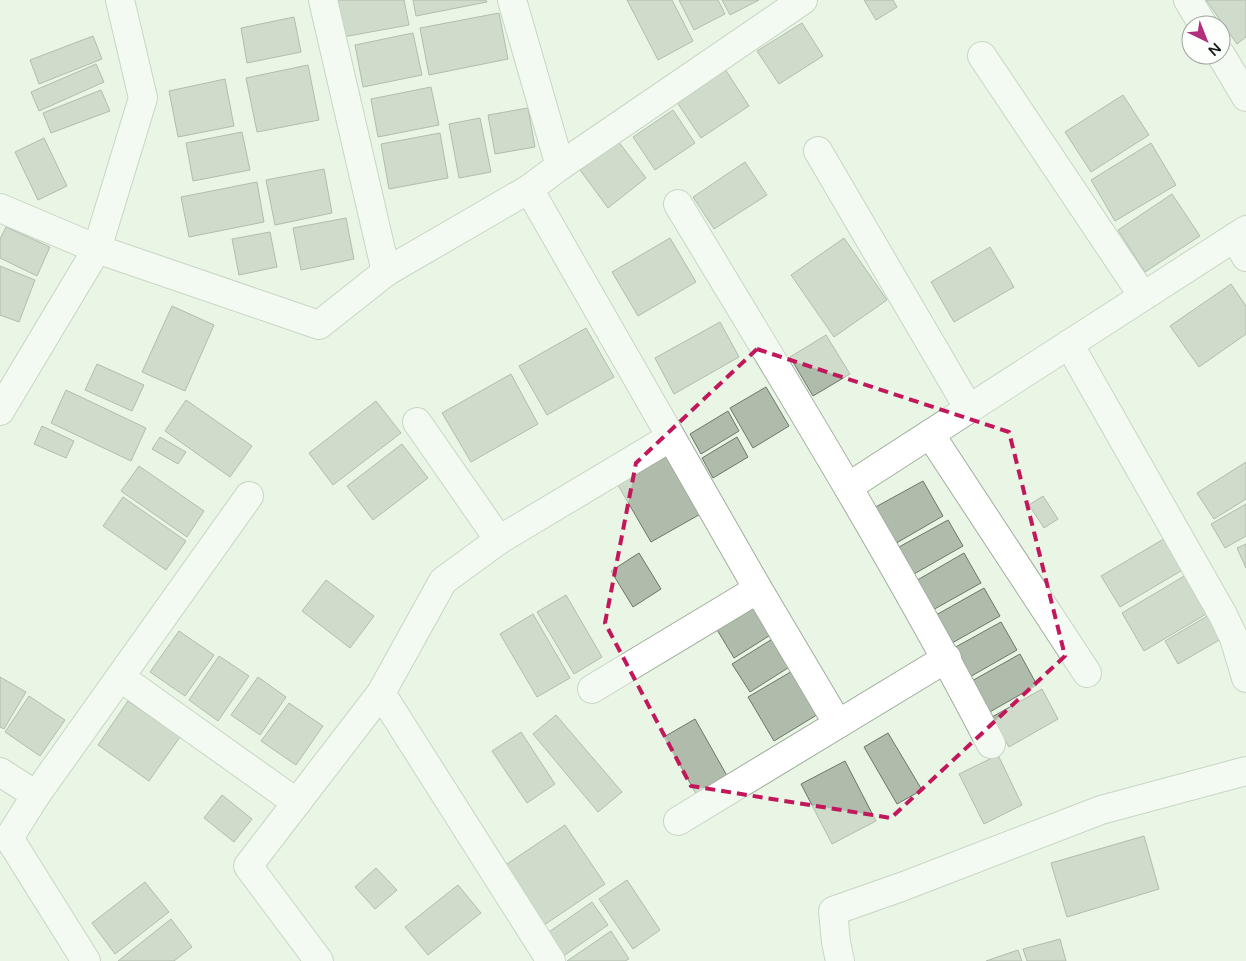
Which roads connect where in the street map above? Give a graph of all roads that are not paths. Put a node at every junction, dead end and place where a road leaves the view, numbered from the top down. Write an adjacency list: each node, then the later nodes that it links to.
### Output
1 (120, 0): 16 (street)
2 (323, 0): 17 (street)
3 (512, 0): 11 (street)
4 (1188, 0): 6 (street)
5 (801, 1): 11 (street)
6 (1197, 15)
7 (982, 56): 18 (street)
8 (1227, 65): 9 (street)
9 (1246, 97)
10 (818, 151): 20 (street)
11 (560, 166): 12 (street)
12 (529, 189): 17 (street); 24 (street)
13 (678, 204): 25 (street)
14 (0, 208): 16 (street)
15 (1242, 241): 18 (street)
16 (97, 249): 17 (street); 21 (street)
17 (386, 272)
18 (1143, 296): 19 (street)
19 (1069, 344): 20 (street); 32 (street)
20 (969, 409): 23 (street)
21 (0, 411)
22 (417, 422): 27 (street)
23 (930, 434): 25 (street); 30 (street)
24 (671, 437): 27 (street); 28 (street)
25 (848, 487): 29 (street)
26 (249, 496): 31 (street)
27 (499, 540): 34 (street)
28 (758, 589): 33 (street); 35 (street)
29 (947, 658): 35 (street); 36 (street)
30 (1087, 673)
31 (120, 677): 39 (street); 40 (street)
32 (1246, 678)
33 (592, 689)
34 (381, 693): 40 (street); 44 (street)
35 (838, 724): 41 (street)
36 (991, 744)
37 (1246, 771): 45 (street)
38 (0, 772): 39 (street)
39 (36, 795): 42 (street)
40 (297, 803): 43 (street)
41 (678, 821)
42 (86, 961)
43 (319, 961)
44 (551, 961)
45 (840, 961)

